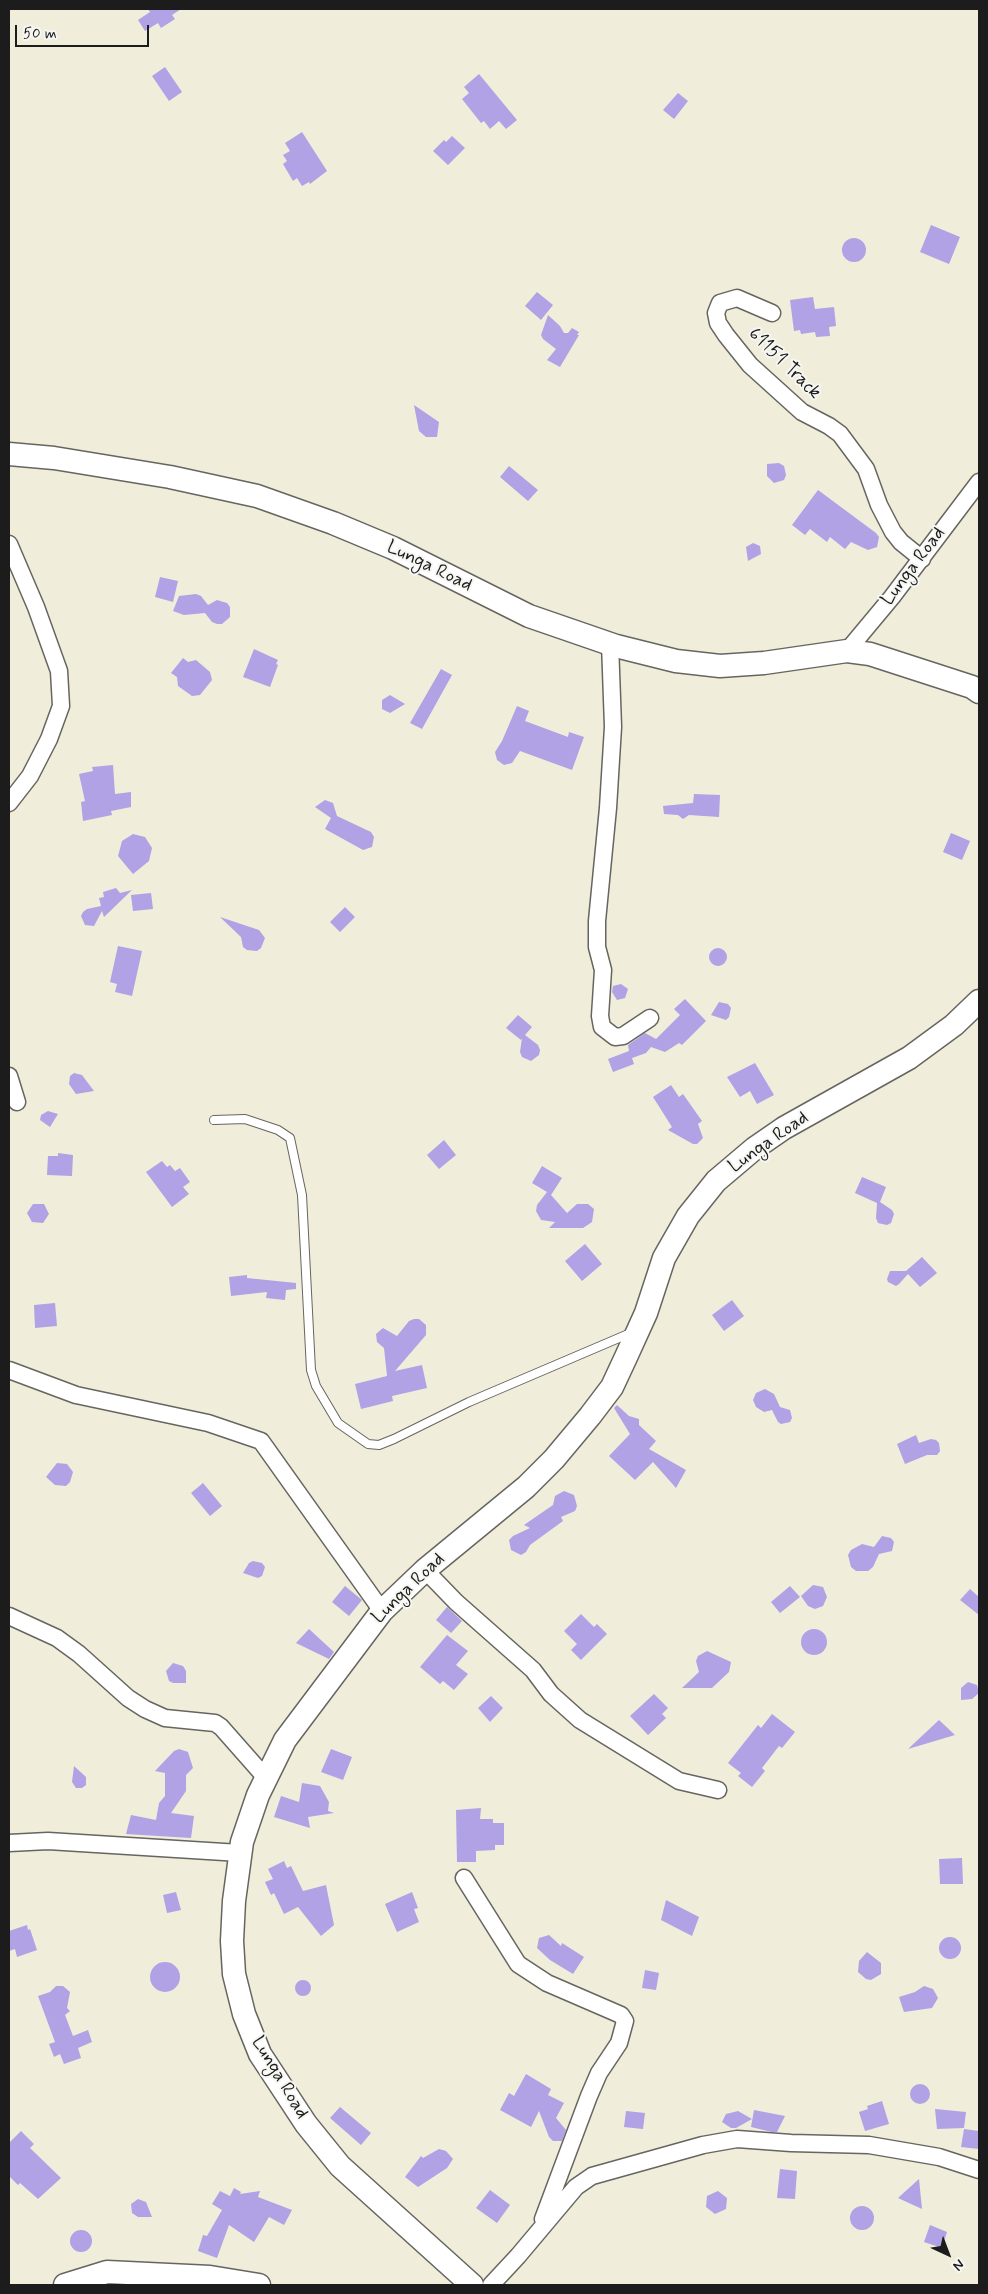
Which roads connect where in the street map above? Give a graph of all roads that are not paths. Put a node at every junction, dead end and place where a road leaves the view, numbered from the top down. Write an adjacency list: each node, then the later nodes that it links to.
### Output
1 (772, 312): 5 (street, 61151 Track)
2 (9, 454): 6 (street, Lunga Road)
3 (979, 482): 5 (street, Lunga Road)
4 (9, 544): 9 (street)
5 (922, 559): 7 (street, Lunga Road)
6 (610, 643): 7 (street, Lunga Road); 11 (street)
7 (847, 651): 8 (street, Lunga Road)
8 (979, 692)
9 (9, 803)
10 (979, 1001): 15 (street, Lunga Road)
11 (650, 1018)
12 (9, 1076): 13 (street)
13 (17, 1102)
14 (214, 1120): 15 (lane)
15 (639, 1329): 17 (street, Lunga Road)
16 (9, 1370): 18 (street)
17 (425, 1570): 18 (street, Lunga Road); 21 (street)
18 (382, 1611): 20 (street, Lunga Road)
19 (9, 1616): 20 (street)
20 (266, 1778): 23 (street, Lunga Road)
21 (718, 1790)
22 (9, 1843): 23 (street)
23 (240, 1853): 29 (street, Lunga Road)
24 (464, 1878): 26 (street)
25 (979, 2170): 26 (street)
26 (538, 2232): 30 (street)
27 (65, 2285): 28 (street)
28 (259, 2285)
29 (472, 2285)
30 (491, 2285)

